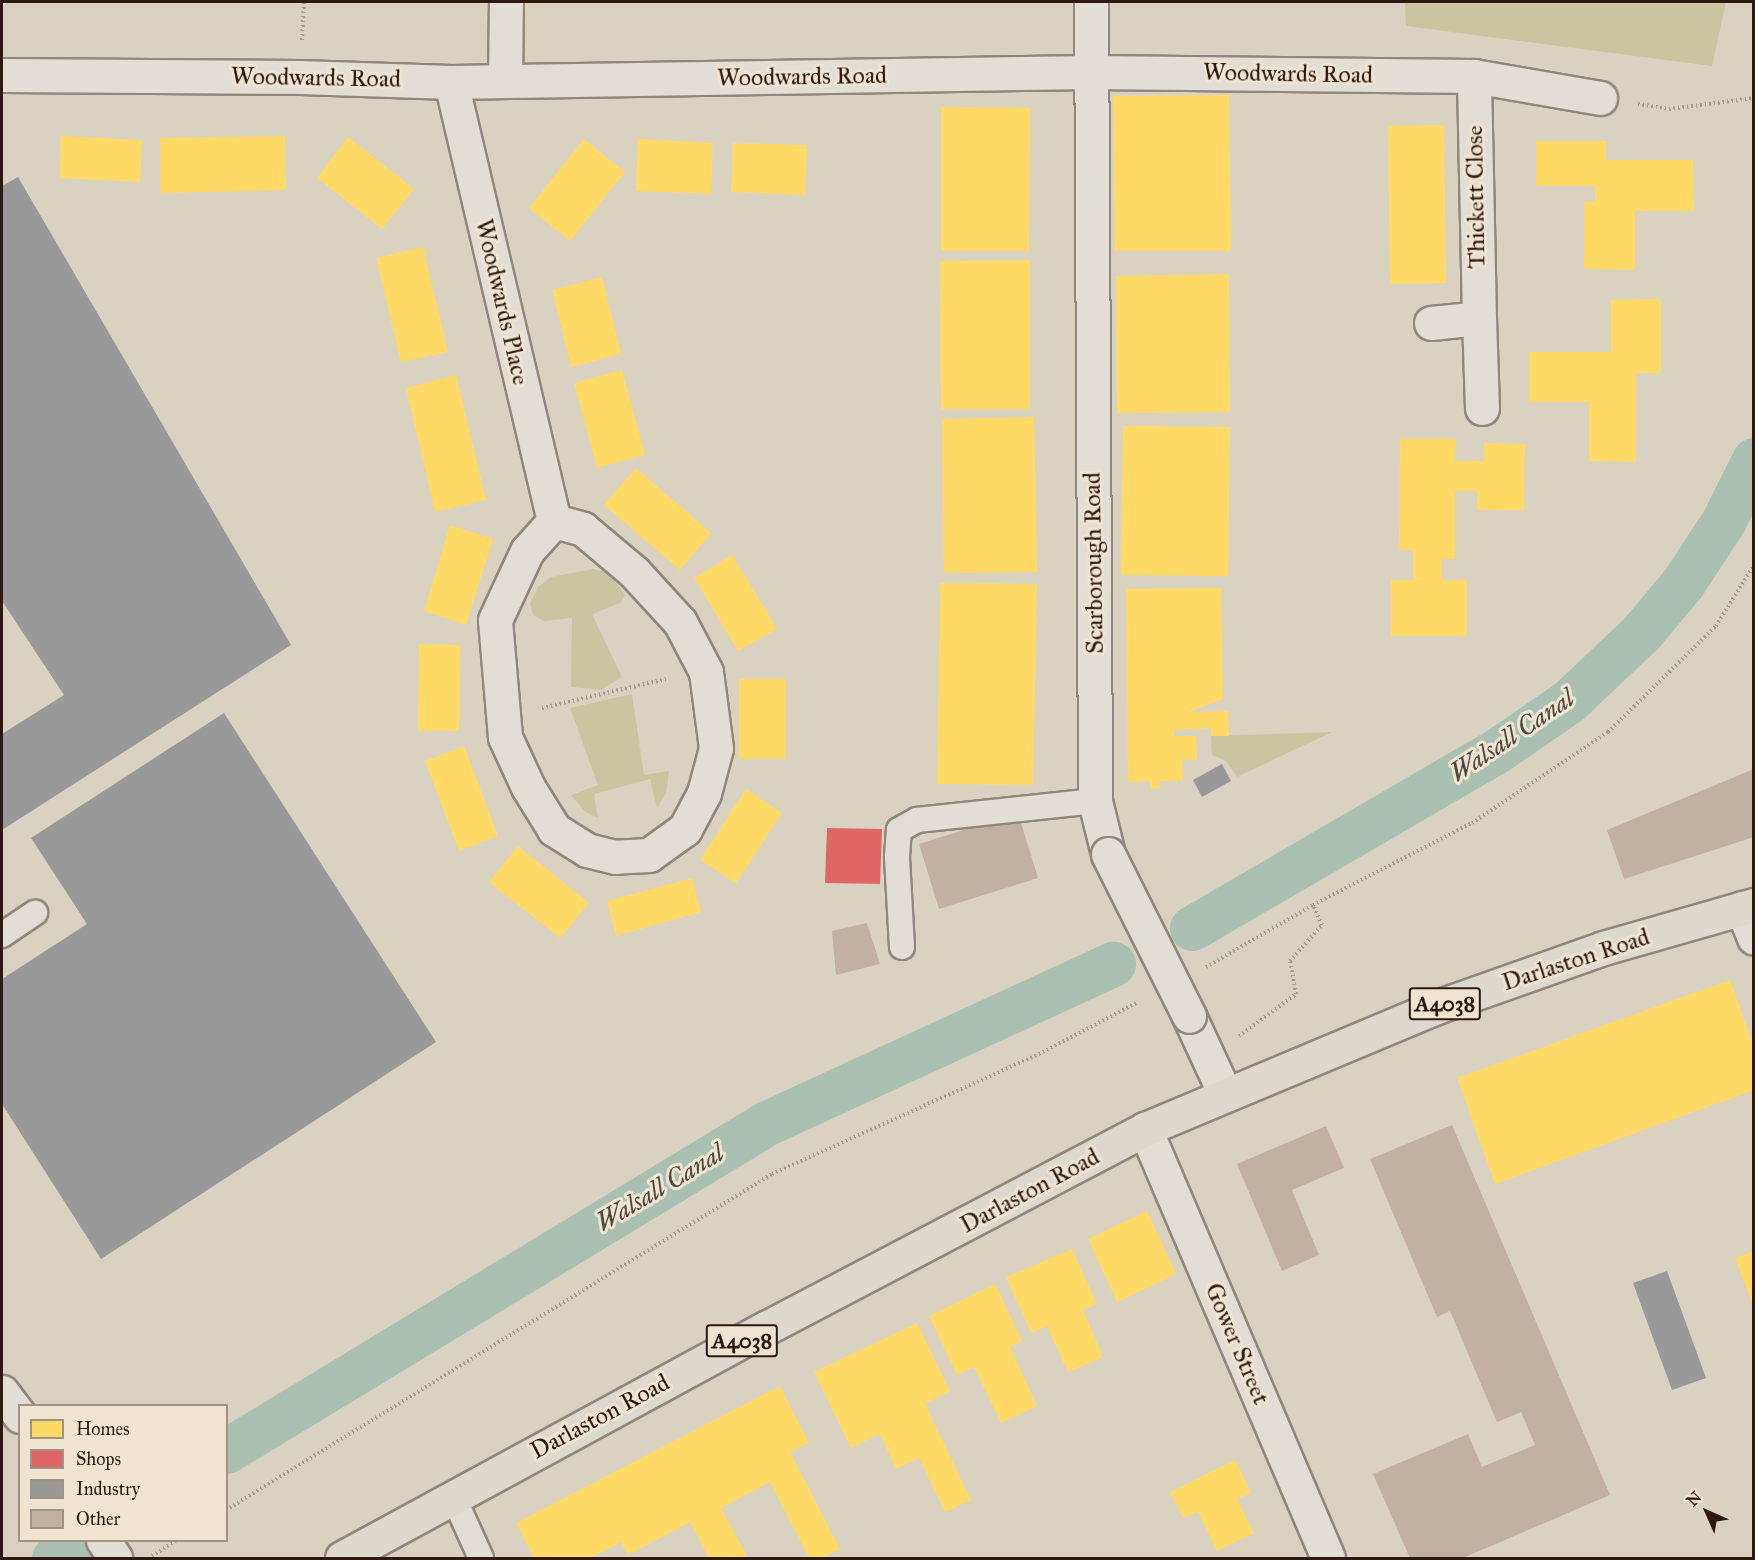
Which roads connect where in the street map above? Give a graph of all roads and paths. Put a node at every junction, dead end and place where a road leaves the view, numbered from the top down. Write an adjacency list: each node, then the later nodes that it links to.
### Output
1 (506, 2): 6 (street)
2 (1091, 2): 3 (street, Scarborough Road)
3 (1091, 72): 5 (street, Woodwards Road); 6 (street, Woodwards Road); 17 (street, Scarborough Road)
4 (2, 75): 7 (street, Woodwards Road)
5 (1474, 76): 8 (street, Woodwards Road); 10 (street, Thickett Close)
6 (505, 81): 7 (street, Woodwards Road)
7 (451, 82): 13 (street, Woodwards Place)
8 (1600, 98): 9 (path)
9 (1754, 98)
10 (1479, 318): 11 (street); 12 (street, Thickett Close)
11 (1431, 323)
12 (1482, 408)
13 (554, 521): 15 (street); 16 (street)
14 (1754, 565): 18 (path)
15 (705, 669): 16 (path); 16 (street)
16 (504, 717)
17 (1095, 801): 23 (lane); 26 (street, Scarborough Road, bridge)
18 (1313, 905): 24 (path); 26 (path)
19 (1748, 906): 22 (street); 27 (main road, Darlaston Road / A4038)
20 (35, 913): 21 (lane)
21 (2, 935)
22 (1754, 939)
23 (902, 947)
24 (1198, 971)
25 (1146, 998): 32 (path)
26 (1210, 1058): 27 (street, Scarborough Road)
27 (1226, 1094): 28 (main road, Darlaston Road / A4038)
28 (1145, 1130): 31 (main road, Darlaston Road / A4038); 39 (street, Gower Street)
29 (2, 1392): 30 (street)
30 (18, 1413)
31 (453, 1496): 37 (main road, Darlaston Road / A4038); 38 (lane)
32 (228, 1508)
33 (104, 1542): 35 (street)
34 (174, 1542): 36 (path)
35 (115, 1558)
36 (147, 1558)
37 (342, 1558)
38 (481, 1558)
39 (1328, 1558)

